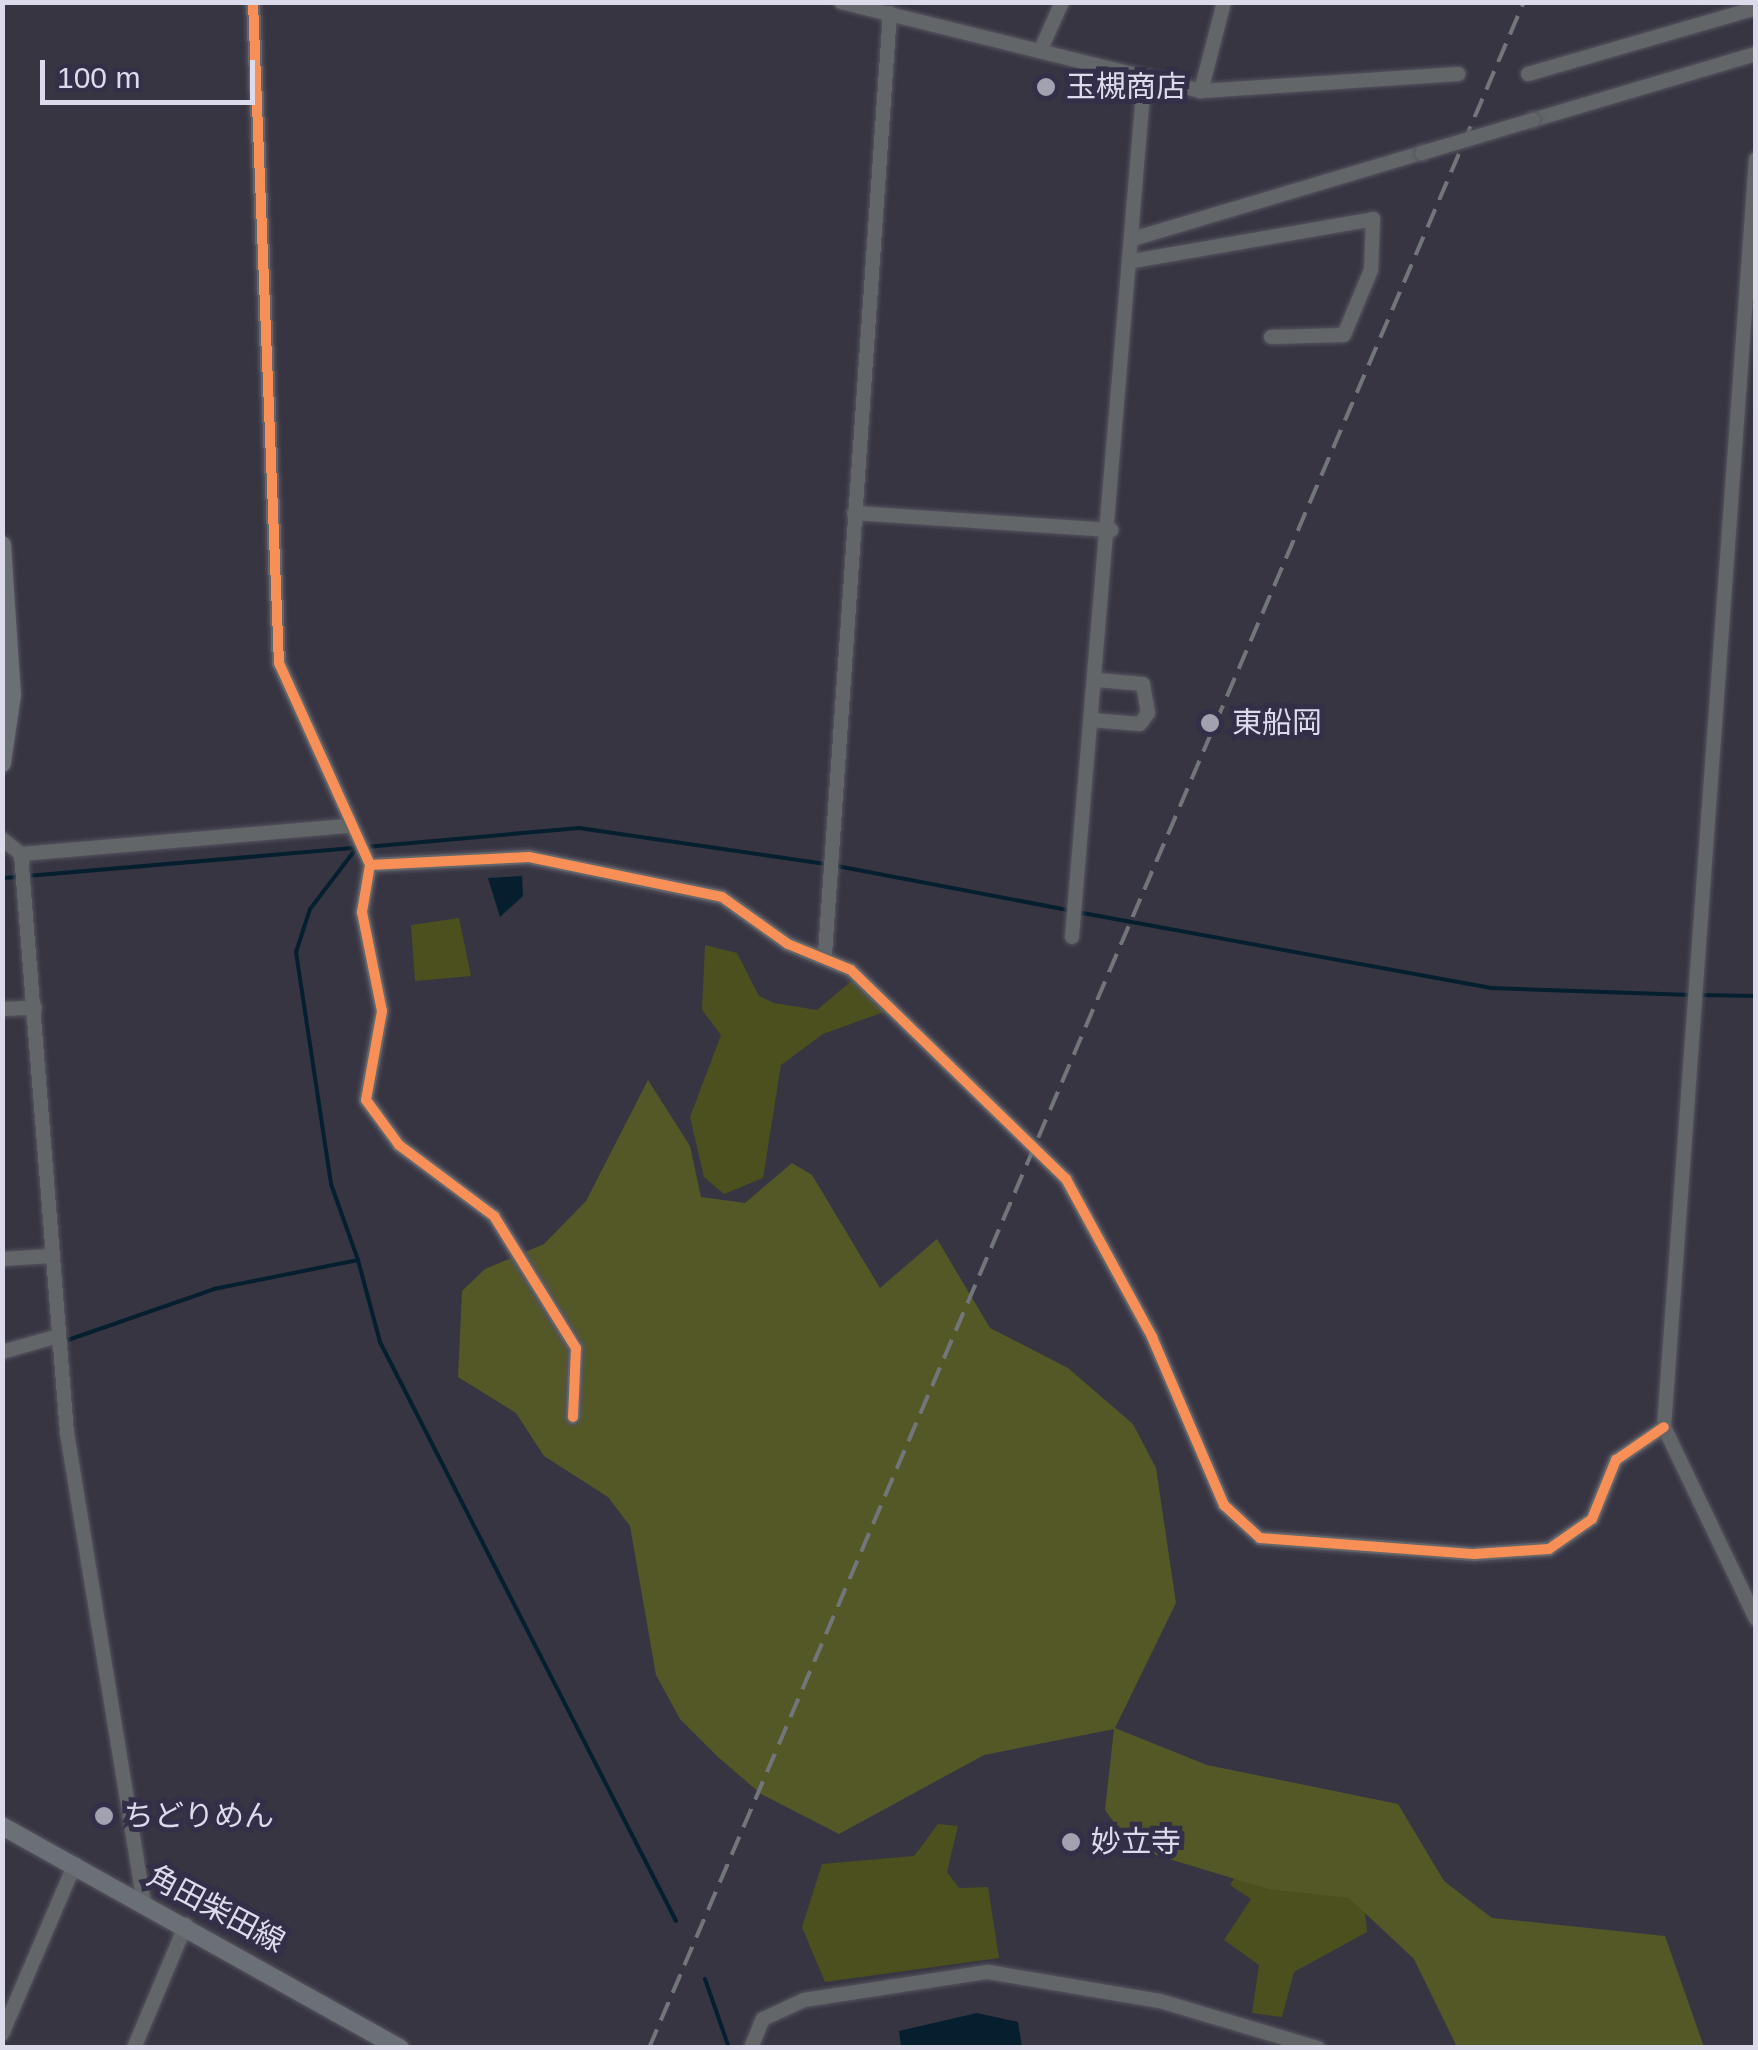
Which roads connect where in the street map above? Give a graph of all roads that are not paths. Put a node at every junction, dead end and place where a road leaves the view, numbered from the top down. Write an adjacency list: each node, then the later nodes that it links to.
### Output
1 (253, 2): 24 (street)
2 (841, 2): 6 (street)
3 (1062, 2): 7 (street)
4 (1224, 2): 12 (street)
5 (1756, 8): 10 (street)
6 (890, 14): 7 (street); 18 (street)
7 (1042, 47): 11 (street)
8 (1756, 54): 15 (street, bridge)
9 (1458, 74): 12 (street)
10 (1528, 74)
11 (1144, 81): 12 (street); 15 (street)
12 (1202, 91)
13 (1756, 159): 14 (street)
14 (1754, 202): 37 (street)
15 (1136, 238): 16 (street)
16 (1133, 260): 17 (street); 19 (street)
17 (1271, 337)
18 (854, 513): 19 (street); 29 (street)
19 (1110, 530): 21 (street)
20 (2, 546): 23 (main road)
21 (1097, 680): 22 (street); 22 (street)
22 (1091, 720): 28 (street)
23 (2, 763)
24 (350, 826): 26 (street); 27 (street)
25 (2, 840): 27 (street)
26 (370, 865): 29 (street); 36 (street)
27 (23, 867): 30 (street)
28 (1072, 937)
29 (825, 954): 37 (street)
30 (36, 1008): 31 (street); 32 (street)
31 (2, 1010)
32 (51, 1256): 33 (street); 34 (street)
33 (2, 1260)
34 (59, 1341): 35 (street); 41 (street)
35 (2, 1352)
36 (573, 1416)
37 (1664, 1427): 38 (street)
38 (1756, 1620)
39 (2, 1826): 40 (main road, 角田柴田線)
40 (75, 1864): 41 (main road, 角田柴田線); 43 (street)
41 (144, 1902): 42 (main road, 角田柴田線)
42 (186, 1924): 44 (street); 45 (main road, 角田柴田線)
43 (2, 2034)
44 (134, 2048)
45 (400, 2048)
46 (751, 2048): 47 (street)
47 (1318, 2048)

